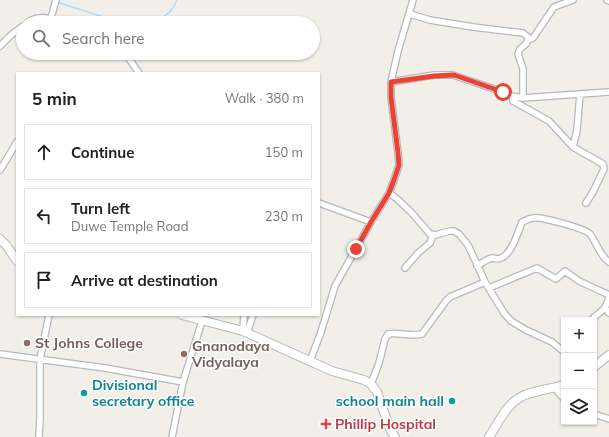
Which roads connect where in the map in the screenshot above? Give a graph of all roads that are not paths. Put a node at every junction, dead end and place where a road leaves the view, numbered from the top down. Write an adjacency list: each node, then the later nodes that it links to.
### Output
1 (413, 0): 4 (street)
2 (573, 0): 7 (street)
3 (56, 2): 5 (street)
4 (410, 14): 7 (street); 11 (street)
5 (52, 16)
6 (16, 31): 8 (street)
7 (529, 38): 15 (street)
8 (0, 46)
9 (130, 60): 10 (street)
10 (138, 72)
11 (391, 82): 14 (street); 19 (street)
12 (609, 92): 13 (street)
13 (580, 94): 15 (street); 17 (street)
14 (512, 96): 15 (street); 17 (street)
15 (523, 98)
16 (16, 144): 18 (street)
17 (574, 147): 21 (street)
18 (0, 170)
19 (389, 193): 22 (street); 23 (street)
20 (320, 203): 22 (street)
21 (586, 203)
22 (371, 222): 45 (street)
23 (433, 234): 27 (street); 28 (street)
24 (0, 239): 25 (street)
25 (16, 260)
26 (609, 262): 27 (street)
27 (477, 266): 29 (street)
28 (405, 268)
29 (485, 282): 30 (street); 48 (street)
30 (489, 288): 31 (street); 41 (street)
31 (609, 295)
32 (609, 298): 33 (street)
33 (607, 310): 38 (street)
34 (50, 316): 44 (street)
35 (185, 316): 39 (street)
36 (244, 316): 40 (street)
37 (253, 316): 40 (street)
38 (596, 317)
39 (202, 321): 40 (street); 47 (street)
40 (245, 332): 45 (street)
41 (561, 350)
42 (0, 354): 44 (street)
43 (609, 355): 46 (street)
44 (40, 359): 47 (street); 54 (street)
45 (310, 361): 48 (street)
46 (597, 364)
47 (183, 382): 55 (street)
48 (371, 384): 56 (street)
49 (561, 386): 50 (street)
50 (555, 388): 51 (street); 57 (street)
51 (561, 395)
52 (597, 415): 53 (street)
53 (609, 419)
54 (38, 437)
55 (172, 437)
56 (395, 437)
57 (489, 437)

